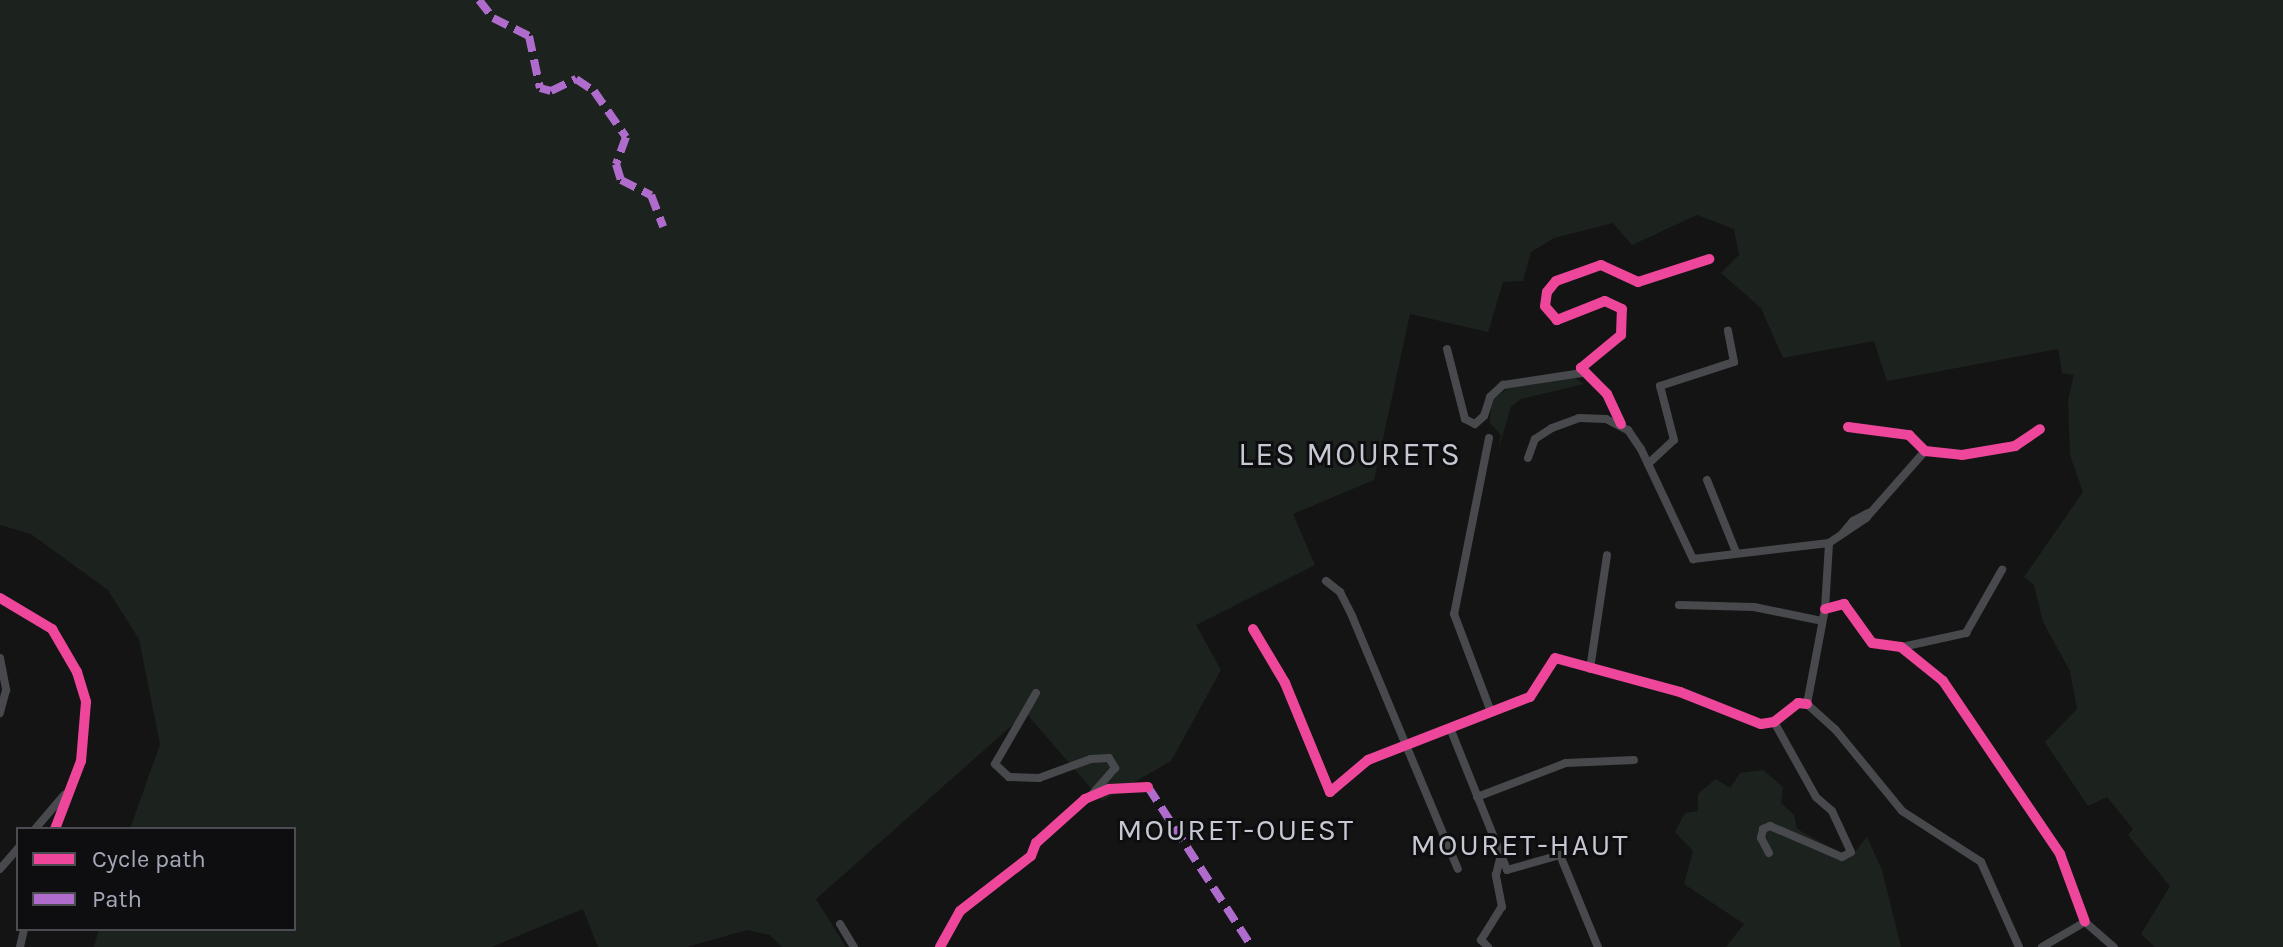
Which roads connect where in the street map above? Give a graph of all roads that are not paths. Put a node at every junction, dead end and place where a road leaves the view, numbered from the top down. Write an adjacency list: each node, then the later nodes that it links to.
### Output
1 (1709, 259): 4 (street)
2 (1728, 331): 11 (street)
3 (1447, 349): 4 (street)
4 (1582, 373): 5 (street)
5 (1621, 424): 10 (street); 11 (street)
6 (1848, 427): 9 (street)
7 (2040, 429): 9 (street)
8 (1489, 438): 28 (street)
9 (1925, 451): 13 (street)
10 (1528, 458)
11 (1648, 464): 14 (street)
12 (1707, 480): 14 (street)
13 (1829, 543): 14 (street); 20 (street)
14 (1736, 552)
15 (1607, 555): 25 (street)
16 (2002, 570): 23 (street)
17 (1326, 581): 32 (street)
18 (0, 598): 35 (street)
19 (1679, 605): 21 (street)
20 (1825, 609): 21 (street); 23 (street)
21 (1822, 621): 27 (street)
22 (1253, 629): 32 (street)
23 (1901, 647): 47 (street)
24 (0, 658): 29 (street)
25 (1590, 669): 28 (street); 30 (street)
26 (1036, 693): 37 (street)
27 (1807, 704): 30 (street); 54 (street)
28 (1491, 712): 31 (street)
29 (0, 713)
30 (1774, 722): 41 (street)
31 (1450, 728): 32 (street); 36 (street)
32 (1408, 745): 46 (street)
33 (1634, 760): 36 (street)
34 (1148, 787): 37 (street)
35 (69, 789): 38 (street); 39 (street)
36 (1477, 797): 42 (street)
37 (1085, 799): 51 (street)
38 (37, 827)
39 (56, 827)
40 (16, 850): 43 (street)
41 (1769, 853)
42 (1500, 859): 49 (street); 53 (street)
43 (8, 860): 44 (street); 45 (street)
44 (16, 865)
45 (0, 869)
46 (1458, 869)
47 (2085, 922): 55 (street); 56 (street)
48 (840, 924): 50 (street)
49 (1484, 943): 52 (street)
50 (854, 947)
51 (940, 947)
52 (1473, 947)
53 (1598, 947)
54 (2019, 947)
55 (2042, 947)
56 (2114, 947)

